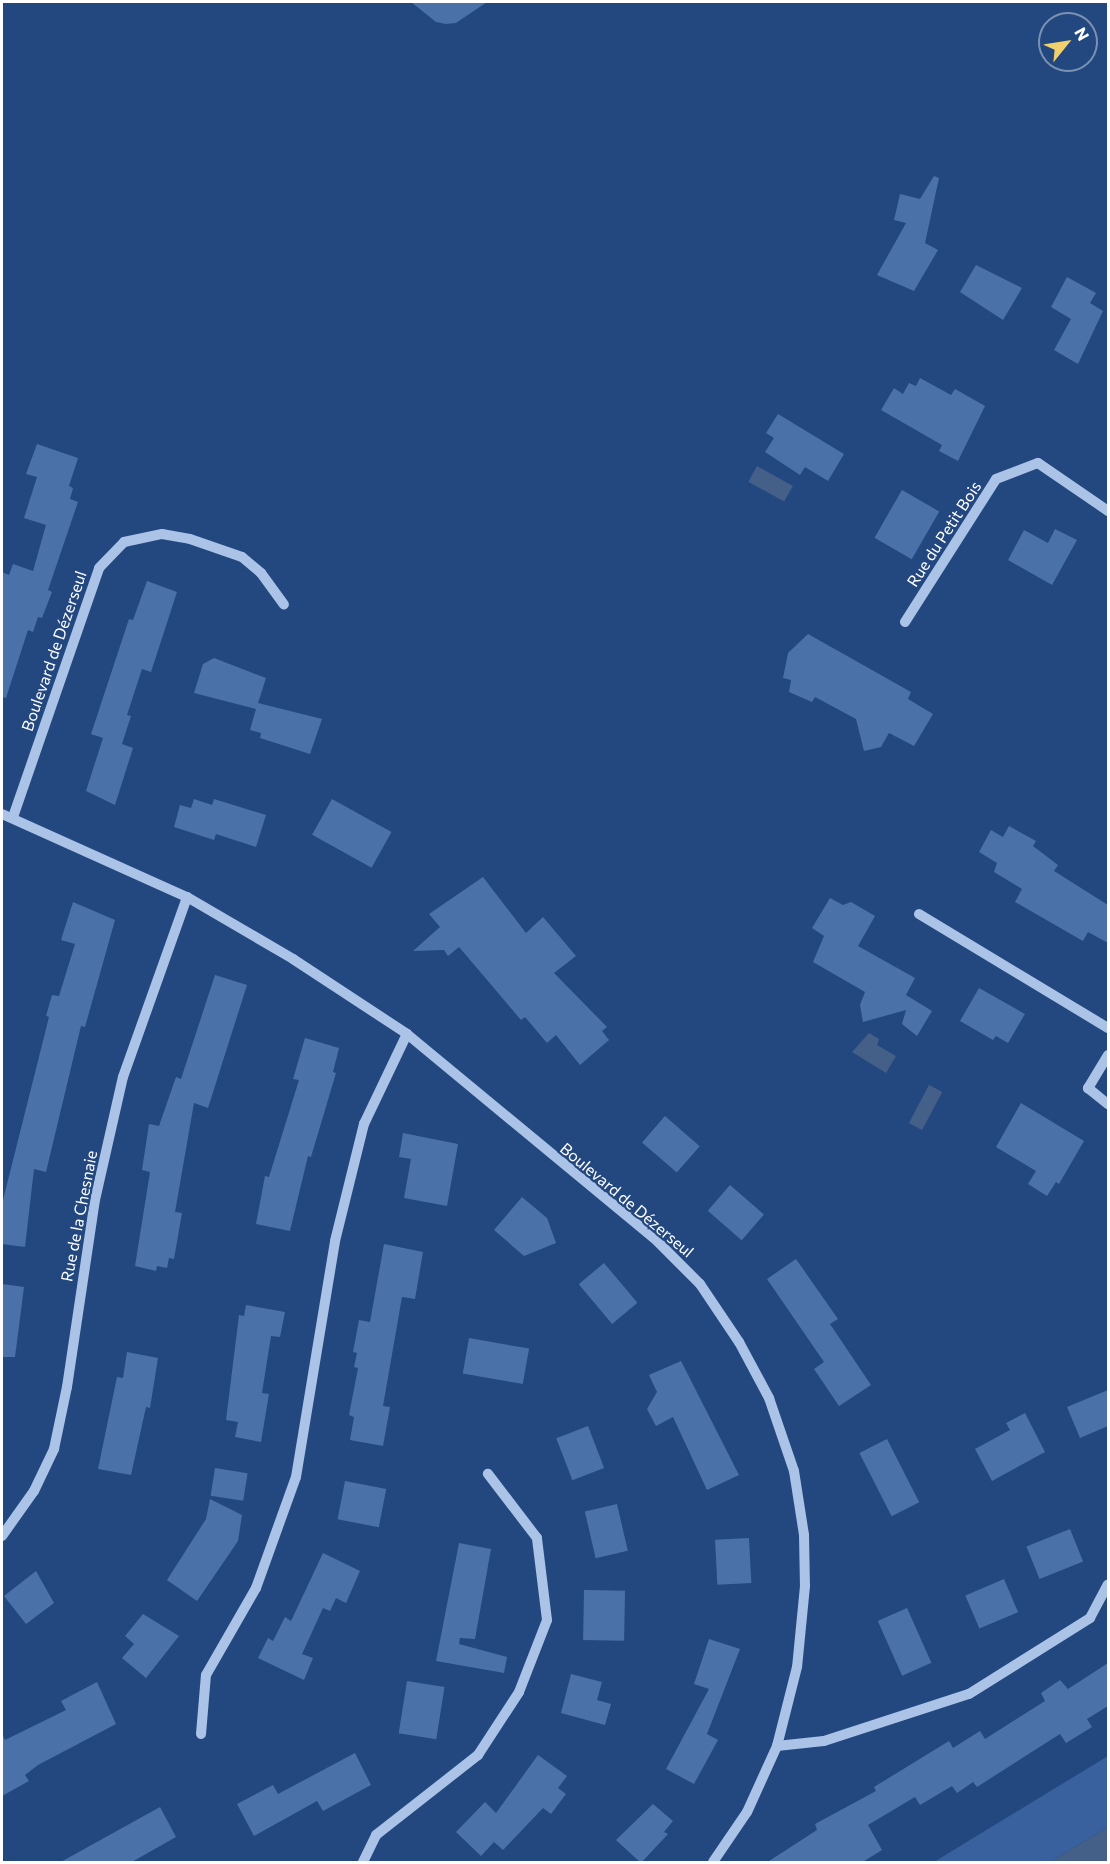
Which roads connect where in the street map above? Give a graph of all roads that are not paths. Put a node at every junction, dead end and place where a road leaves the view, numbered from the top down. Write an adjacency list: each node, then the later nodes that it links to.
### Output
1 (1108, 511): 3 (street, Rue du Petit Bois)
2 (284, 605): 4 (street, Boulevard de Dézerseul)
3 (905, 622)
4 (7, 816): 5 (street, Boulevard de Dézerseul)
5 (187, 897): 8 (street, Boulevard de Dézerseul); 12 (street, Rue de la Chesnaie)
6 (919, 914): 7 (street)
7 (1108, 1028)
8 (407, 1034): 14 (street); 15 (street, Boulevard de Dézerseul)
9 (1108, 1055): 10 (street)
10 (1108, 1104)
11 (488, 1473): 16 (street)
12 (2, 1536)
13 (1108, 1584): 15 (street)
14 (201, 1734)
15 (777, 1746): 17 (street, Boulevard de Dézerseul)
16 (363, 1863)
17 (713, 1863)

